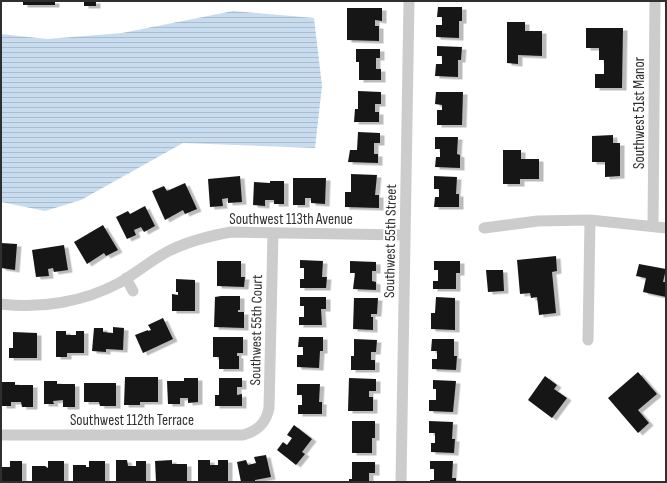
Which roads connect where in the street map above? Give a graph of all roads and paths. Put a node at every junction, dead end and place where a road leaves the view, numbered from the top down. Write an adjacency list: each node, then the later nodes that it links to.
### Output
1 (409, 1): 8 (street, Southwest 55th Street)
2 (655, 1): 4 (street, Southwest 51st Manor)
3 (590, 220): 4 (street); 5 (street); 12 (street)
4 (653, 226): 6 (street)
5 (484, 228)
6 (666, 228)
7 (273, 234): 8 (street, Southwest 113th Avenue); 9 (street, Southwest 113th Avenue); 13 (street, Southwest 55th Court)
8 (404, 236): 15 (street, Southwest 55th Street)
9 (126, 278): 10 (street); 11 (street, Southwest 113th Avenue)
10 (133, 291)
11 (1, 304)
12 (588, 340)
13 (261, 426): 14 (street, Southwest 112th Terrace)
14 (1, 435)
15 (401, 482)

